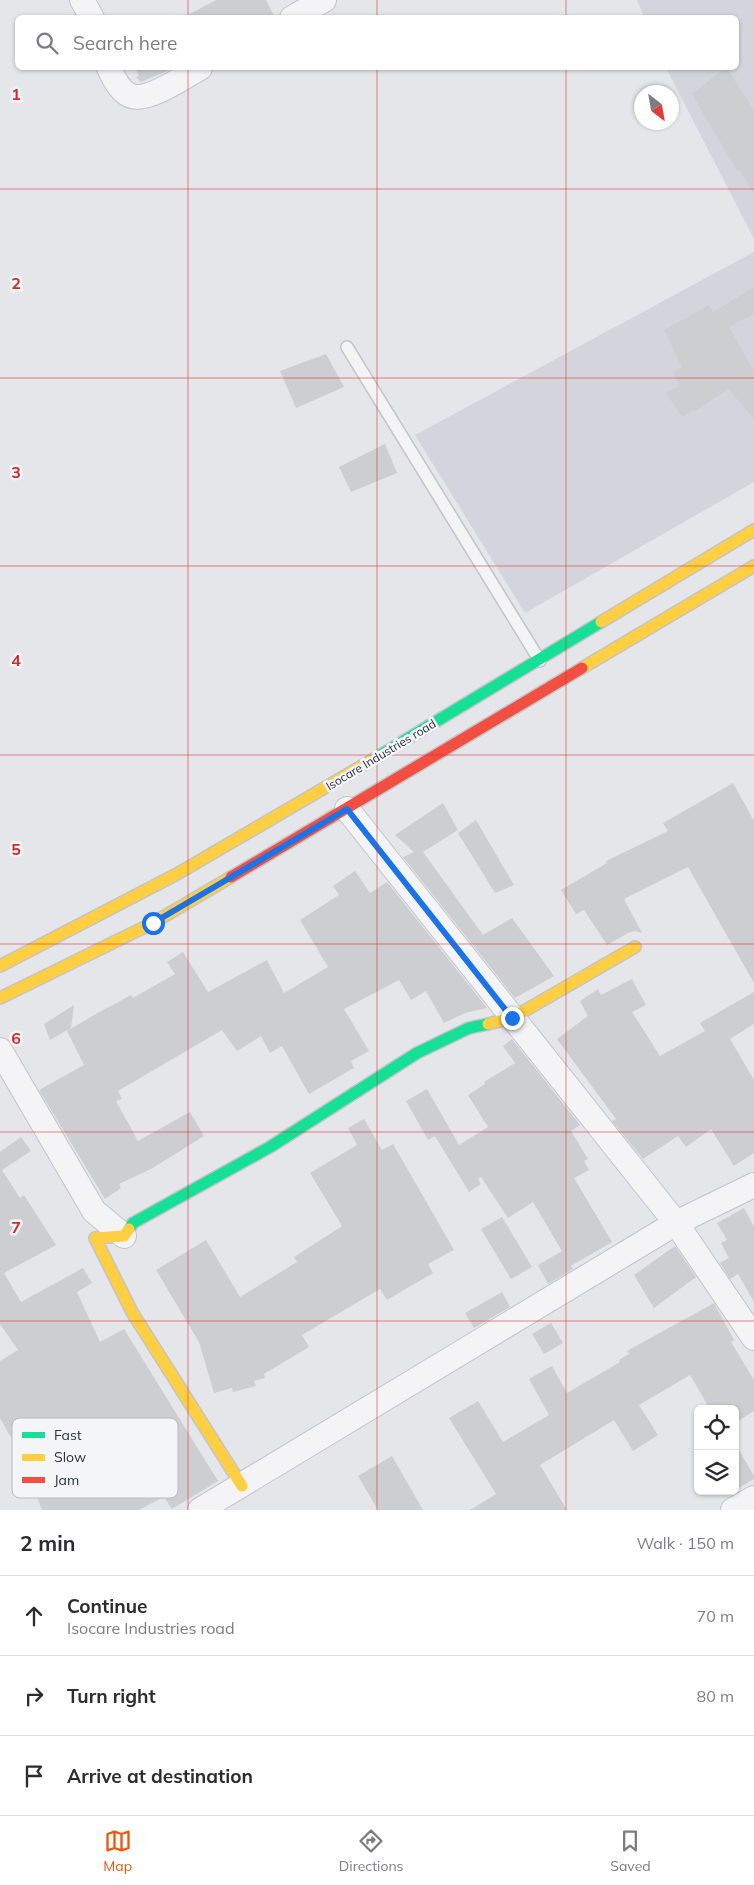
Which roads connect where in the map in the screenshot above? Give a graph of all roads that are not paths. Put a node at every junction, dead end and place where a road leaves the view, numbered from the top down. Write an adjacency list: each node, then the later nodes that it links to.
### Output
1 (82, 0): 3 (street)
2 (324, 0): 4 (street)
3 (90, 15)
4 (297, 15)
5 (110, 70): 6 (street)
6 (196, 70)
7 (348, 347): 10 (lane)
8 (754, 530): 10 (street, Isocare Industries road)
9 (754, 566): 11 (street)
10 (538, 659): 11 (lane); 14 (street, Isocare Industries road)
11 (554, 685): 12 (street)
12 (347, 809): 15 (street); 16 (street)
13 (636, 946): 16 (street)
14 (0, 966)
15 (0, 998)
16 (512, 1018): 19 (street); 20 (street)
17 (0, 1050): 20 (street)
18 (754, 1185): 19 (street)
19 (676, 1223): 21 (street); 22 (street)
20 (124, 1236): 22 (street)
21 (754, 1338)
22 (242, 1486): 24 (street)
23 (754, 1498): 25 (street)
24 (200, 1510)
25 (734, 1510)

